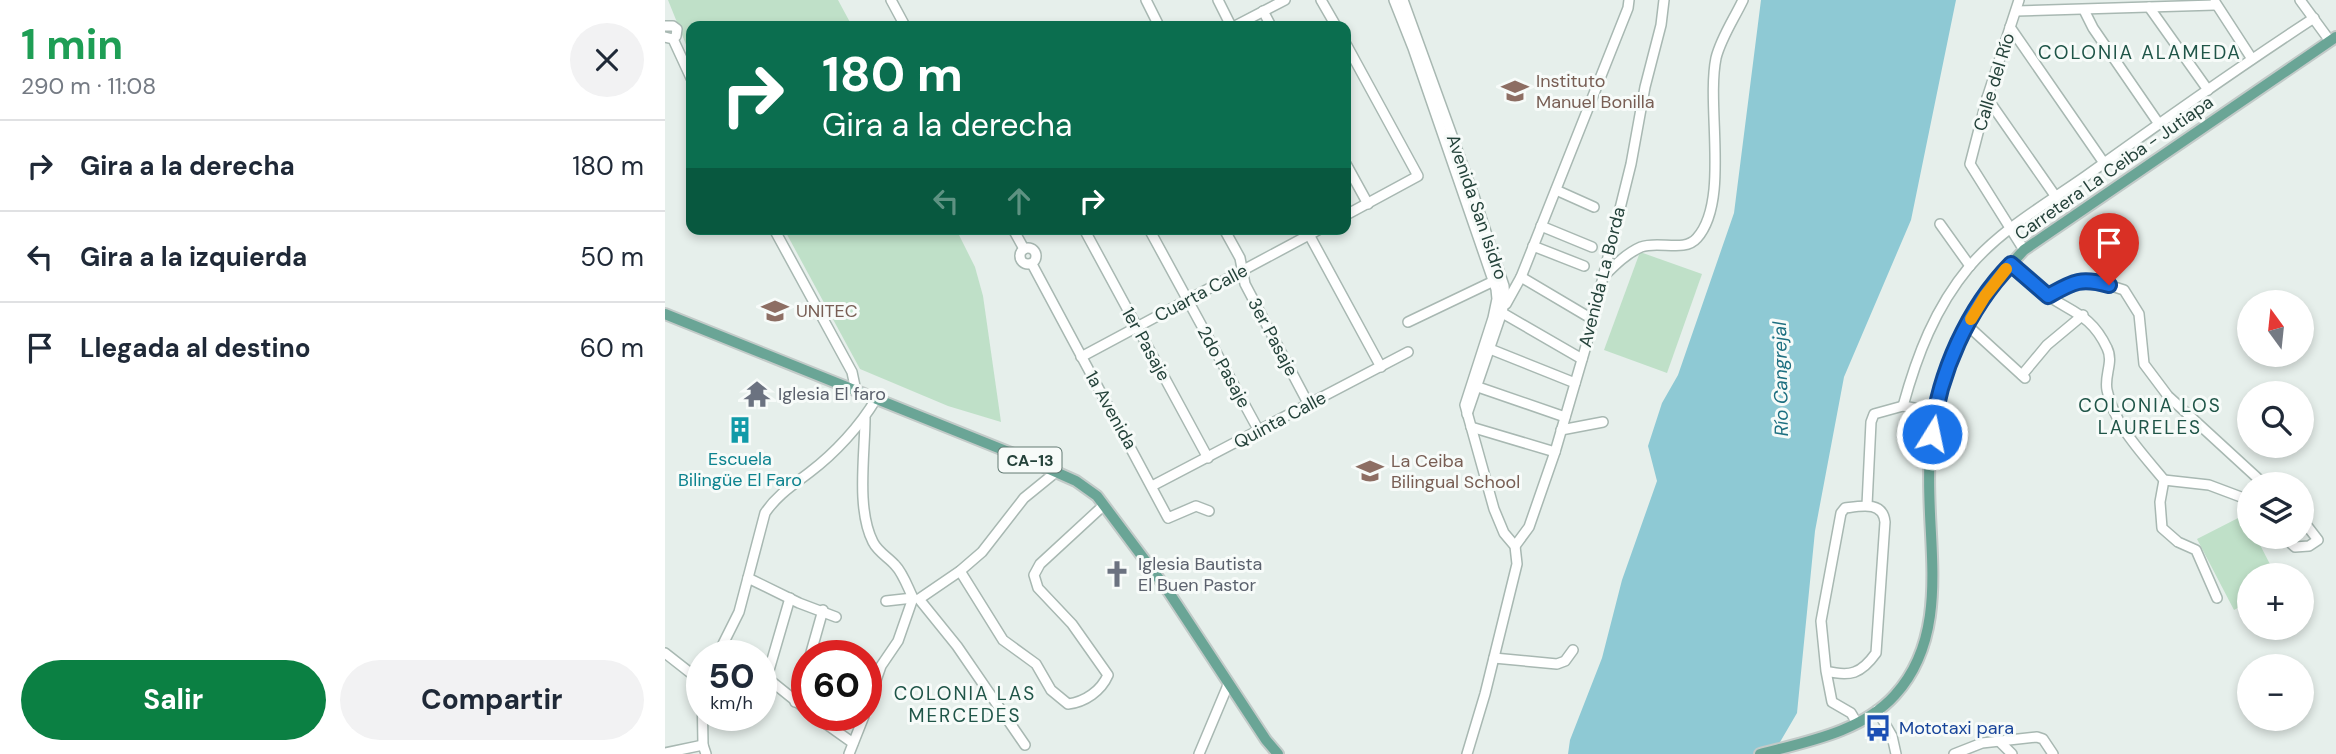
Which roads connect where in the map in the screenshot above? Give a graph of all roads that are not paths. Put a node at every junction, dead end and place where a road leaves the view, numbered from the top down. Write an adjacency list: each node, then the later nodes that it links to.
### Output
1 (891, 0): 19 (street)
2 (1146, 0): 20 (street)
3 (1217, 0): 21 (street)
4 (1321, 0): 24 (street)
5 (1394, 0): 60 (street, Avenida San Isidro)
6 (1403, 0): 60 (street, Avenida San Isidro)
7 (1629, 0): 37 (street)
8 (1664, 0): 59 (street, Avenida La Borda)
9 (1743, 0): 59 (street)
10 (2019, 0): 16 (street, Calle del Río)
11 (2300, 0): 18 (street)
12 (1281, 1): 17 (street)
13 (2215, 2): 14 (street); 30 (street)
14 (2149, 7): 15 (street); 32 (street)
15 (2084, 10): 16 (street); 34 (street)
16 (2015, 11): 26 (street, Calle del Río)
17 (1263, 12): 22 (street); 23 (street)
18 (2314, 18): 28 (street); 30 (street)
19 (902, 21)
20 (1156, 21)
21 (1230, 21)
22 (1244, 21)
23 (1268, 21)
24 (1333, 21)
25 (665, 25): 27 (street)
26 (2010, 27): 33 (street, Calle del Río); 35 (street)
27 (669, 38): 31 (street)
28 (2333, 39): 54 (main road, Carretera La Ceiba - Jutiapa)
29 (1351, 53): 39 (street)
30 (2252, 59): 32 (street)
31 (686, 69)
32 (2208, 90): 34 (street)
33 (1987, 98): 38 (street); 44 (street, Calle del Río)
34 (2159, 124): 35 (street)
35 (2104, 163): 38 (street)
36 (1351, 173): 39 (street)
37 (1556, 190): 40 (street); 43 (street)
38 (2056, 197): 44 (street)
39 (1368, 204): 41 (street)
40 (1594, 207)
41 (1351, 212)
42 (1940, 223): 57 (street)
43 (1541, 226): 52 (street); 53 (street)
44 (2011, 228): 54 (street); 57 (street)
45 (777, 235): 79 (street)
46 (1016, 235): 73 (street, 1a Avenida)
47 (1087, 235): 70 (street, 1er Pasaje)
48 (1152, 235): 63 (street, 2do Pasaje)
49 (1227, 235): 58 (street, 3er Pasaje)
50 (1302, 235): 58 (street, Cuarta Calle)
51 (1309, 235): 75 (street)
52 (1533, 246): 56 (street); 61 (street)
53 (1593, 247)
54 (2024, 250): 55 (main road, Carretera La Ceiba - Jutiapa)
55 (2011, 264): 62 (street); 69 (main road, Carretera La Ceiba - Jutiapa)
56 (1584, 266)
57 (1970, 266): 82 (street)
58 (1243, 271): 63 (street, Cuarta Calle); 81 (street, 3er Pasaje)
59 (1602, 277): 67 (street, Avenida La Borda)
60 (1498, 279): 61 (street); 64 (street, Avenida San Isidro); 68 (street)
61 (1519, 281): 64 (street); 67 (street)
62 (2048, 296): 66 (street); 94 (street)
63 (1187, 301): 70 (street, Cuarta Calle); 90 (street, 2do Pasaje)
64 (1498, 311): 71 (street, Avenida San Isidro); 74 (street); 76 (street, Avenida San Isidro)
65 (665, 314): 79 (main road, CA-13)
66 (2083, 316): 69 (street); 95 (street)
67 (1592, 319): 74 (street, Avenida La Borda)
68 (1408, 322)
69 (1967, 325): 83 (main road, Carretera La Ceiba - Jutiapa)
70 (1136, 328): 73 (street, Cuarta Calle); 92 (street, 1er Pasaje)
71 (1490, 349): 76 (street, Avenida San Isidro); 77 (street)
72 (1408, 352): 75 (street, Quinta Calle)
73 (1081, 357): 96 (street, 1a Avenida)
74 (1582, 359): 77 (street, Avenida La Borda)
75 (1381, 367): 81 (street, Quinta Calle)
76 (1480, 369): 78 (street, Avenida San Isidro); 84 (street, Avenida San Isidro)
77 (1575, 383): 85 (street, Avenida La Borda)
78 (1478, 387): 84 (street, Avenida San Isidro); 85 (street)
79 (856, 391): 80 (main road, CA-13)
80 (876, 399): 86 (street); 93 (main road, CA-13)
81 (1309, 405): 90 (street, Quinta Calle)
82 (1903, 406): 83 (street); 99 (street)
83 (1935, 412): 122 (main road, Carretera La Ceiba - Jutiapa)
84 (1466, 415): 88 (street)
85 (1565, 417): 89 (street, Avenida La Borda)
86 (865, 418): 103 (street); 105 (street)
87 (1603, 422): 89 (street)
88 (1471, 428): 91 (street); 101 (street)
89 (1561, 430): 91 (street, Avenida La Borda)
90 (1259, 431): 92 (street, Quinta Calle)
91 (1555, 452): 101 (street, Avenida La Borda)
92 (1208, 458): 96 (street, Quinta Calle)
93 (1056, 472): 98 (main road, CA-13); 102 (street)
94 (2251, 472)
95 (2164, 480): 97 (street); 106 (street)
96 (1152, 486): 100 (street, 1a Avenida)
97 (2237, 496)
98 (1104, 505): 102 (street); 119 (main road, CA-13)
99 (1867, 505): 118 (street); 118 (street)
100 (1209, 511)
101 (1515, 546): 115 (street)
102 (960, 571): 129 (street)
103 (748, 578): 104 (street); 110 (street)
104 (790, 598): 108 (street); 111 (street)
105 (913, 598): 107 (street); 116 (street)
106 (2217, 598)
107 (886, 601)
108 (823, 610): 109 (street); 112 (street)
109 (836, 617)
110 (726, 640)
111 (776, 640)
112 (815, 640)
113 (1573, 650): 115 (street)
114 (665, 653): 117 (street)
115 (1494, 658): 135 (street)
116 (882, 665)
117 (686, 671)
118 (1826, 671): 123 (street)
119 (1228, 685): 133 (street); 134 (main road, CA-13)
120 (777, 686): 121 (street)
121 (791, 699)
122 (1877, 710): 123 (main road, Carretera La Ceiba - Jutiapa); 137 (street)
123 (1857, 723): 136 (main road, Carretera La Ceiba - Jutiapa)
124 (703, 731): 130 (street)
125 (836, 731): 128 (street)
126 (858, 731): 128 (street)
127 (1999, 740): 138 (street); 139 (street); 140 (street)
128 (853, 743): 132 (street)
129 (1025, 745)
130 (704, 750): 131 (street)
131 (665, 753)
132 (849, 754)
133 (1199, 754)
134 (1278, 754)
135 (1467, 754)
136 (1760, 754)
137 (1896, 754)
138 (1954, 754)
139 (2012, 754)
140 (2053, 754)

